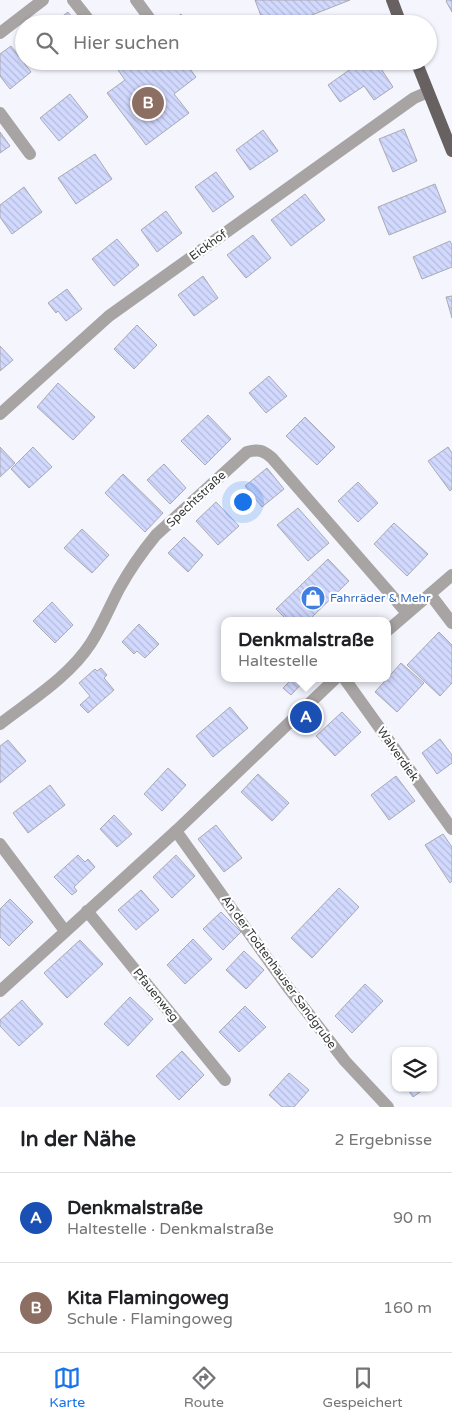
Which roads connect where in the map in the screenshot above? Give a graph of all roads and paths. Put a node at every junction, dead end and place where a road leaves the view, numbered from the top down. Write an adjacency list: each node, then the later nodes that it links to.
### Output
1 (43, 0): 5 (street)
2 (73, 0): 6 (street)
3 (136, 0): 7 (street)
4 (394, 1): 8 (main road)
5 (23, 15)
6 (85, 15)
7 (147, 15)
8 (398, 15)
9 (15, 21): 10 (street)
10 (0, 33)
11 (419, 70): 12 (main road)
12 (428, 92): 14 (main road); 16 (street, Eickhof)
13 (0, 113): 15 (street)
14 (452, 151)
15 (30, 154)
16 (0, 414)
17 (452, 575): 18 (street)
18 (430, 594): 19 (street); 20 (street)
19 (407, 613): 21 (street); 24 (street, Spechtstraße)
20 (452, 623)
21 (391, 627)
22 (332, 682): 26 (street)
23 (347, 682): 25 (street, Walverdiek)
24 (0, 724)
25 (452, 829)
26 (176, 831): 28 (street); 32 (street, An der Todtenhauser Sandgrube)
27 (0, 844): 29 (street)
28 (87, 910): 29 (street); 31 (street, Pfauenweg)
29 (65, 932): 30 (street)
30 (0, 991)
31 (225, 1080)
32 (388, 1107)

